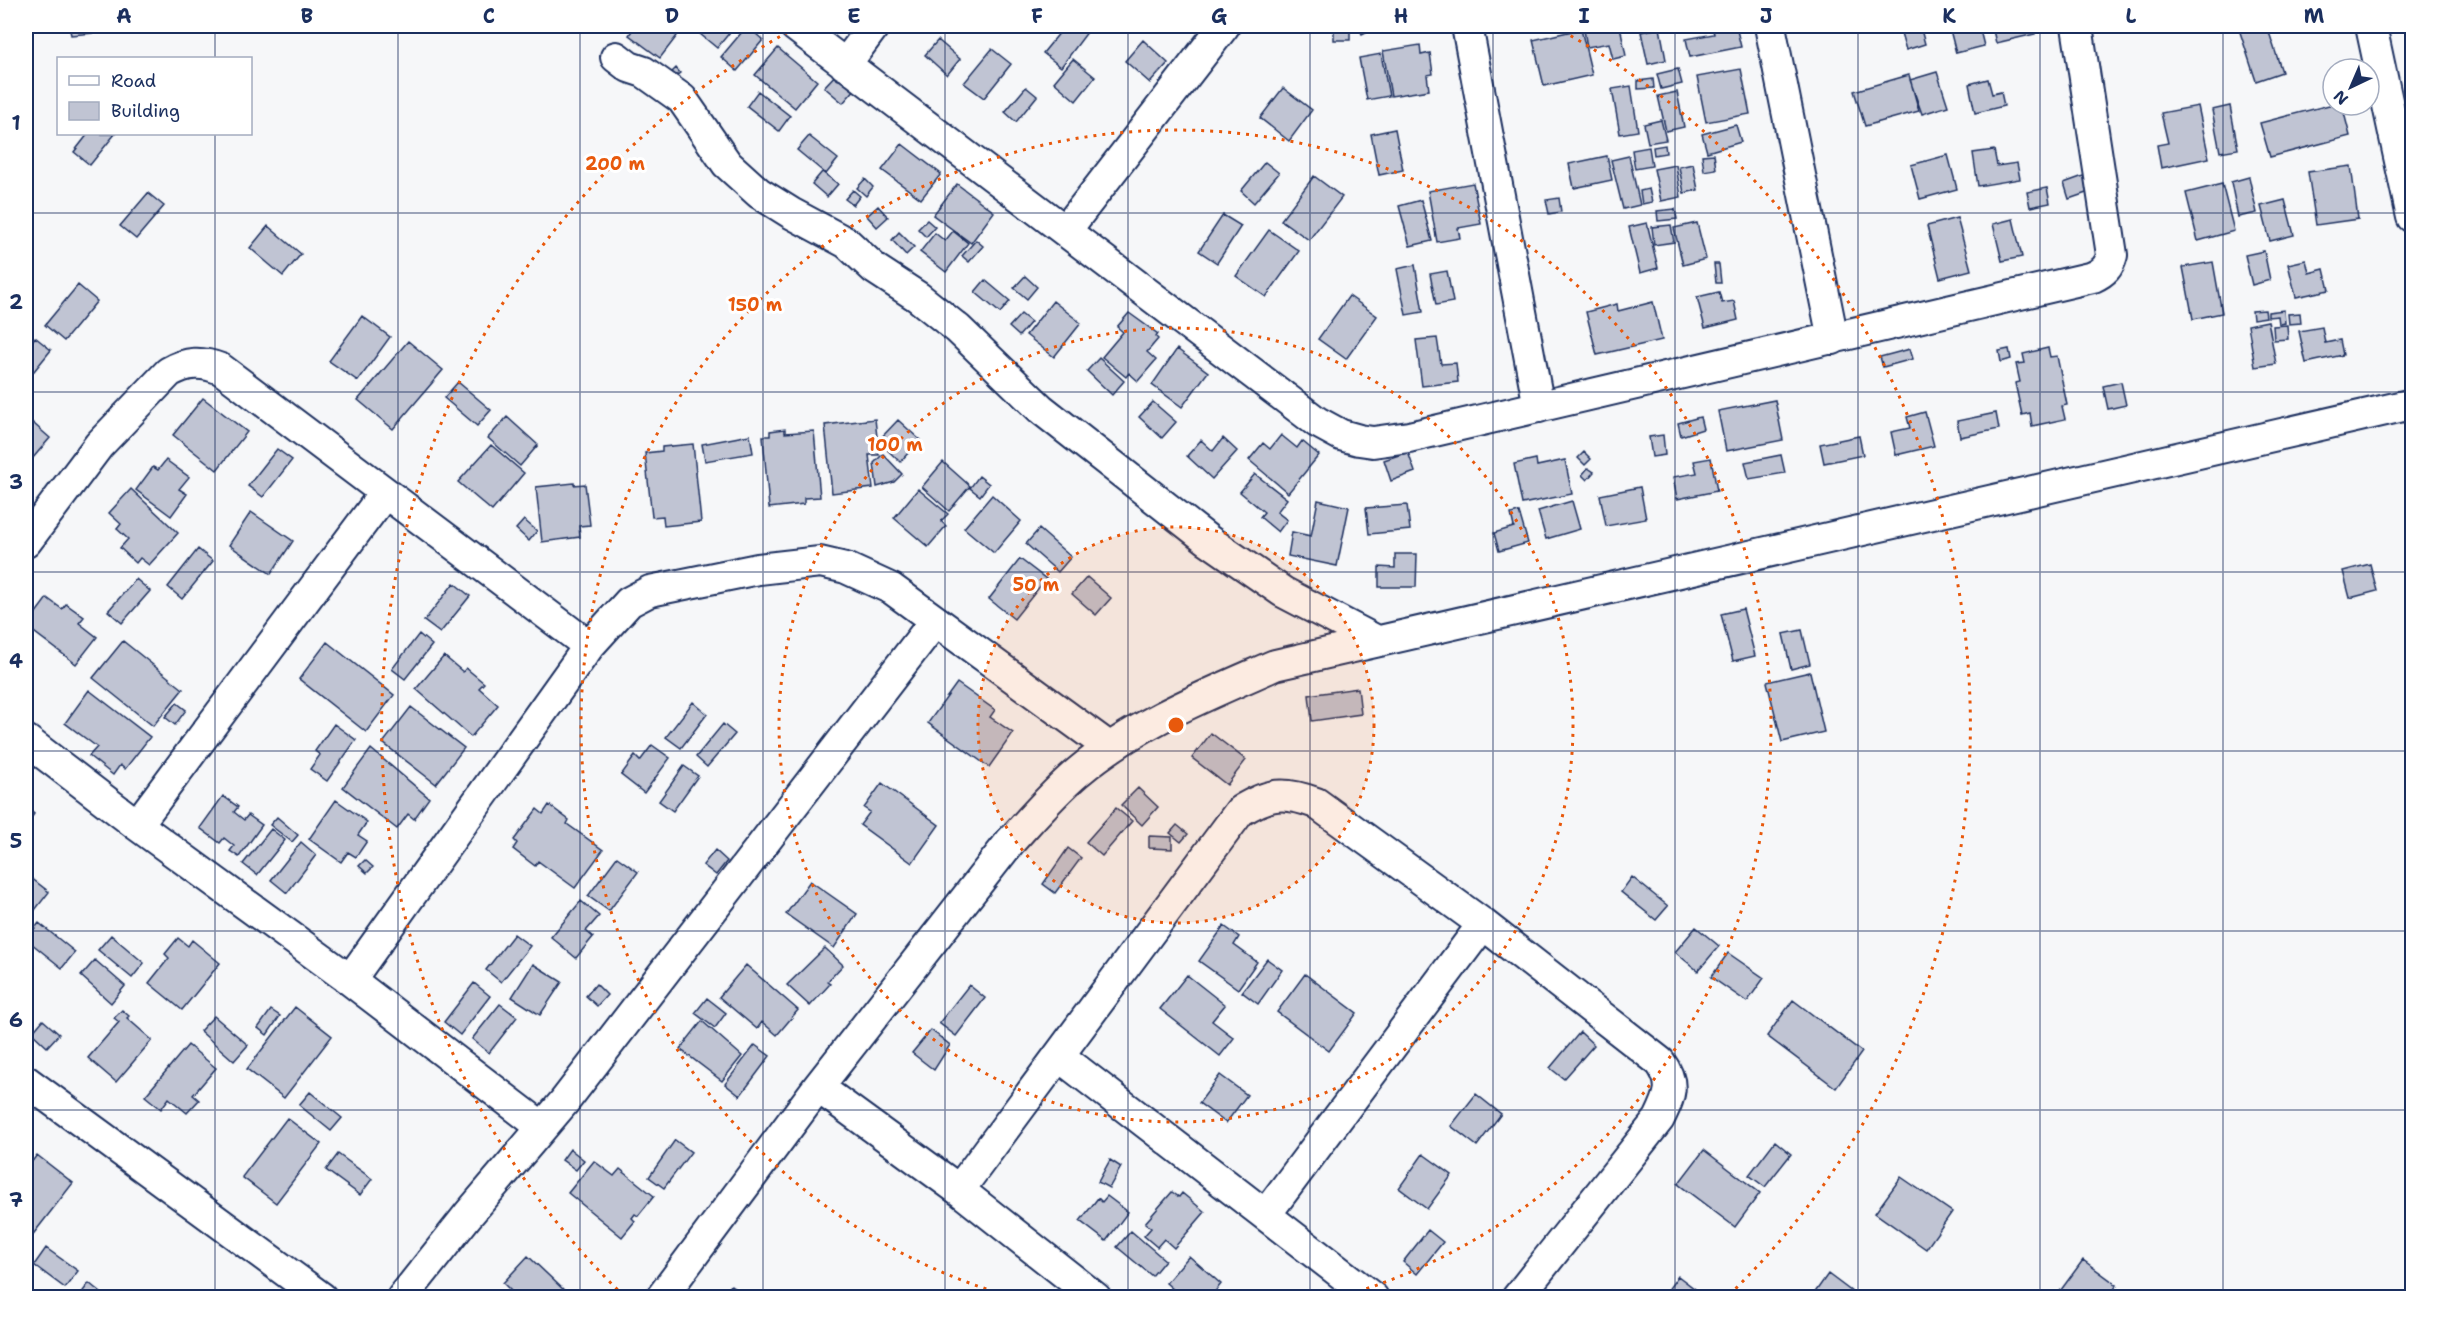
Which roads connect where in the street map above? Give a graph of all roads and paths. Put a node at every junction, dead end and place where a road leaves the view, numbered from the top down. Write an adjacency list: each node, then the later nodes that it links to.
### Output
1 (795, 26): 9 (street)
2 (874, 26): 9 (street)
3 (1224, 26): 11 (street)
4 (1467, 26): 14 (street)
5 (1770, 26): 12 (street)
6 (2081, 26): 12 (street)
7 (2371, 26): 10 (street)
8 (616, 57): 18 (street)
9 (845, 64): 11 (street)
10 (2412, 217)
11 (1066, 230): 14 (street)
12 (1833, 339): 14 (street)
13 (2412, 404): 18 (street)
14 (1539, 407)
15 (384, 494): 16 (street); 19 (street); 22 (street)
16 (26, 542)
17 (935, 621): 19 (street); 21 (street); 28 (street)
18 (1377, 642): 21 (street)
19 (589, 646): 24 (street)
20 (26, 740): 22 (street)
21 (1110, 748): 27 (street)
22 (137, 825): 24 (street)
23 (1483, 924): 25 (street); 30 (street); 36 (street)
24 (350, 980): 28 (street)
25 (1059, 1056): 29 (street); 30 (street)
26 (26, 1081): 31 (street)
27 (818, 1087): 29 (street); 33 (street)
28 (542, 1127): 32 (street)
29 (959, 1190): 34 (street)
30 (1266, 1214): 35 (street)
31 (322, 1298)
32 (402, 1298)
33 (661, 1298)
34 (1096, 1298)
35 (1374, 1298)
36 (1517, 1298)

